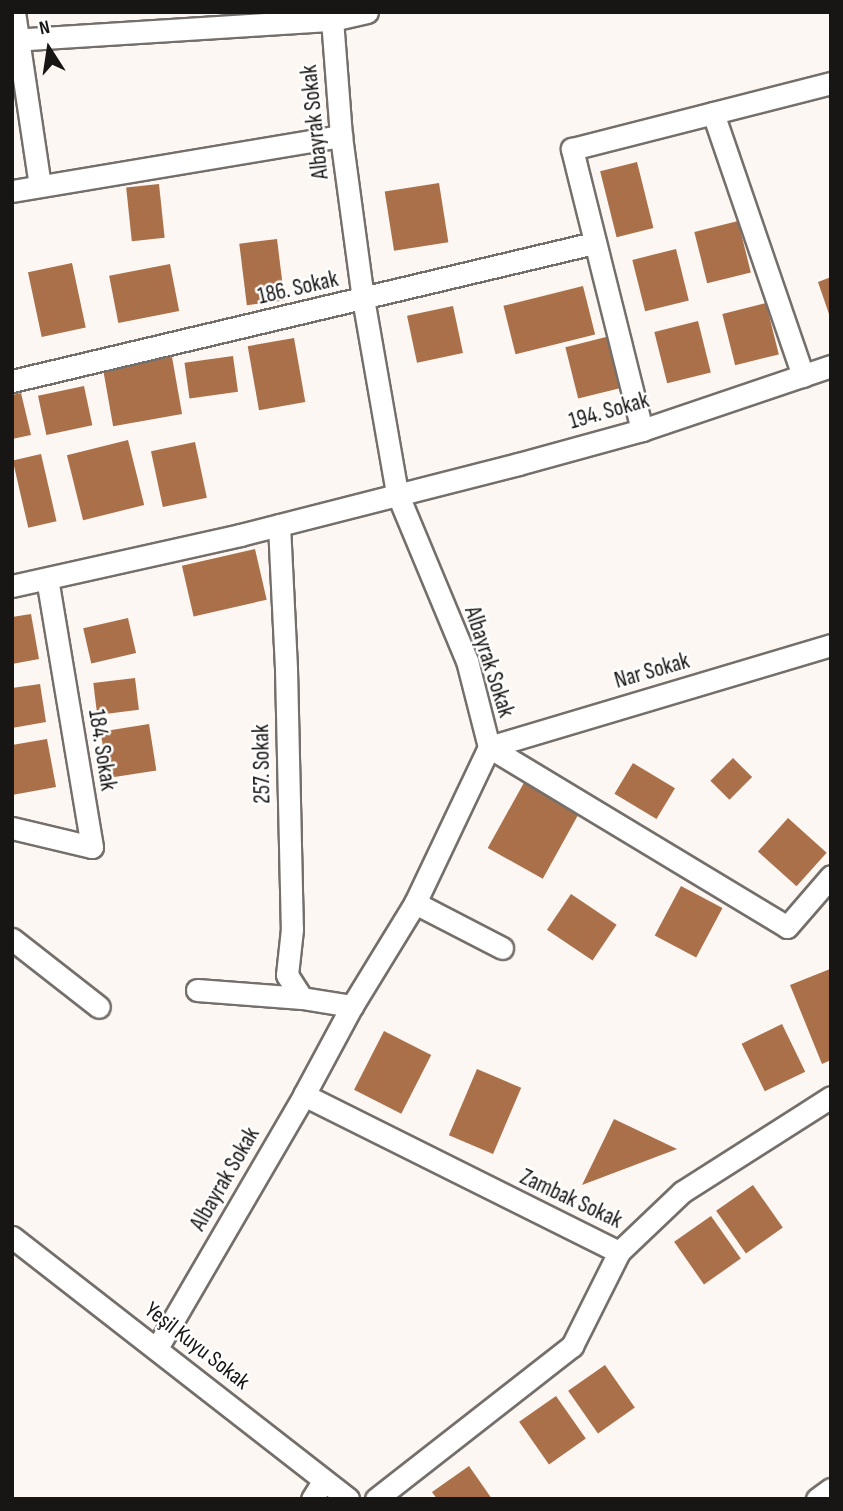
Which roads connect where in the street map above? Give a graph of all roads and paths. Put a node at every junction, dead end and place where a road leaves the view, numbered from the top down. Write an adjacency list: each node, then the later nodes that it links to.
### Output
1 (14, 12): 5 (street)
2 (367, 12): 3 (street)
3 (339, 16): 4 (street); 8 (street, Albayrak Sokak)
4 (120, 22): 5 (street)
5 (15, 40): 9 (street)
6 (831, 83): 7 (street)
7 (713, 113): 11 (street); 14 (street)
8 (341, 136): 9 (street); 12 (street, Albayrak Sokak)
9 (40, 185): 10 (street)
10 (12, 191)
11 (594, 243): 12 (street, 186. Sokak); 16 (street)
12 (363, 299): 15 (street, 186. Sokak); 17 (street, Albayrak Sokak)
13 (831, 366): 14 (street, 194. Sokak)
14 (803, 376): 16 (street, 194. Sokak)
15 (12, 381)
16 (642, 430): 17 (street, 194. Sokak)
17 (397, 493): 18 (street, 194. Sokak); 22 (street, Albayrak Sokak)
18 (279, 525): 19 (street, 194. Sokak); 29 (street, 257. Sokak)
19 (47, 579): 20 (street, 194. Sokak); 23 (street, 184. Sokak)
20 (12, 586)
21 (831, 645): 22 (street, Nar Sokak)
22 (489, 747): 24 (street); 25 (street, Albayrak Sokak)
23 (12, 828)
24 (831, 876)
25 (415, 903): 27 (street); 30 (street, Albayrak Sokak)
26 (12, 939): 31 (street)
27 (502, 948)
28 (197, 990): 29 (street)
29 (302, 998): 30 (street)
30 (352, 1006): 32 (street, Albayrak Sokak)
31 (99, 1007)
32 (304, 1095): 35 (street, Zambak Sokak); 36 (street, Albayrak Sokak)
33 (831, 1097): 35 (street, Zambak Sokak)
34 (12, 1237): 36 (street, Yeşil Kuyu Sokak)
35 (619, 1252): 41 (street)
36 (157, 1348): 37 (street, Yeşil Kuyu Sokak)
37 (324, 1480): 39 (street); 40 (street, Yeşil Kuyu Sokak)
38 (831, 1489): 42 (street)
39 (312, 1499)
40 (348, 1499)
41 (376, 1499)
42 (817, 1499)

